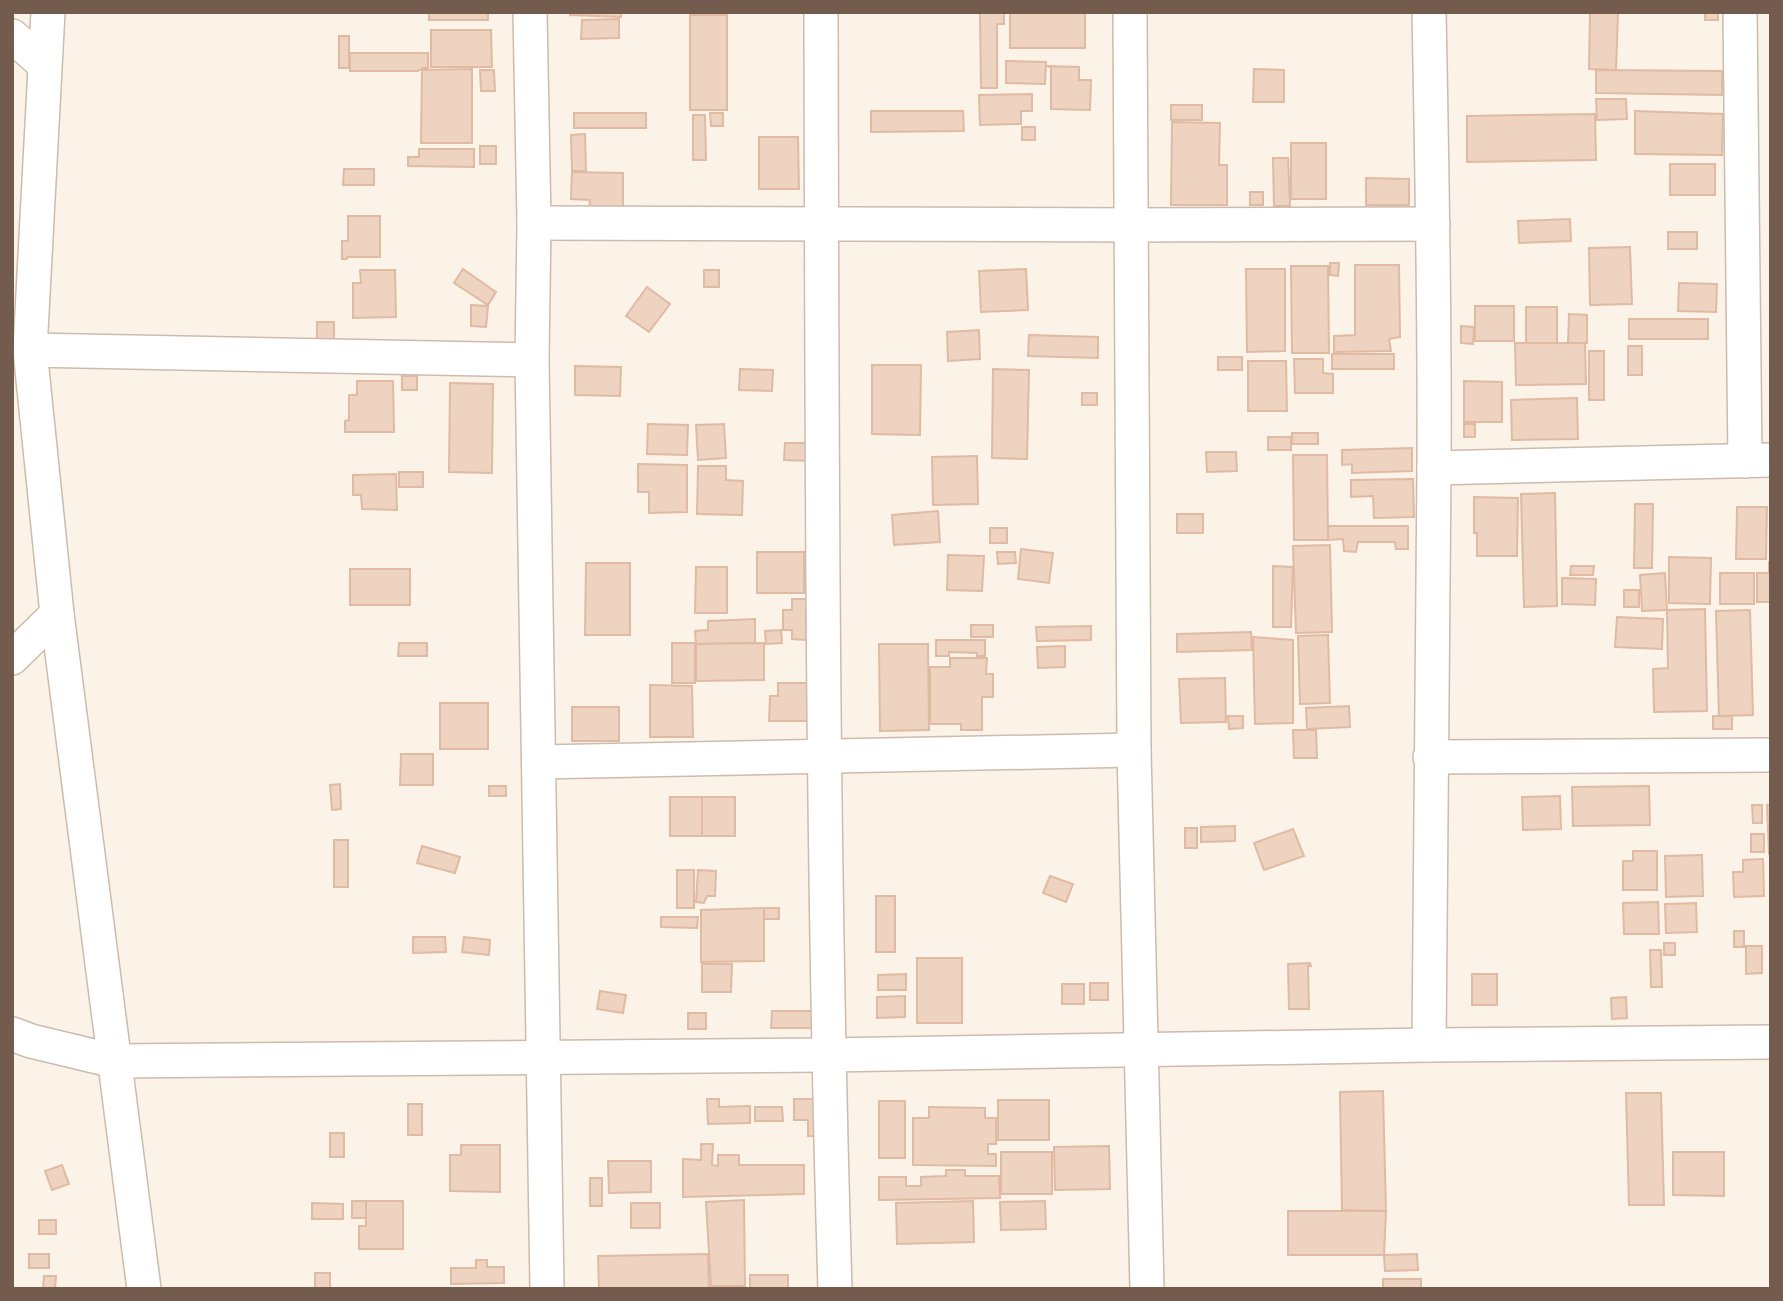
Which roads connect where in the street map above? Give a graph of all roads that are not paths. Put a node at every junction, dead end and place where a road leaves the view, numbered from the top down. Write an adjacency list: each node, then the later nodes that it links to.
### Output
1 (48, 12): 8 (street)
2 (530, 12): 9 (street)
3 (821, 12): 10 (street)
4 (1130, 12): 12 (street)
5 (1429, 12): 11 (street)
6 (1740, 12): 17 (street)
7 (12, 36): 8 (street)
8 (44, 64): 13 (street)
9 (534, 223): 10 (street); 16 (street)
10 (821, 223): 12 (street); 22 (street)
11 (1433, 224): 12 (street); 18 (street)
12 (1132, 225): 21 (street)
13 (37, 237): 14 (street); 15 (street)
14 (12, 262)
15 (30, 350): 16 (street); 19 (street)
16 (532, 360): 25 (street)
17 (1758, 460): 18 (street)
18 (1434, 468): 24 (street)
19 (57, 614): 20 (street); 32 (street)
20 (12, 658)
21 (1134, 750): 22 (street); 29 (street)
22 (823, 755): 25 (street); 30 (street)
23 (1771, 755): 24 (street)
24 (1430, 757): 28 (street)
25 (540, 762): 31 (street)
26 (12, 1034): 32 (street)
27 (1771, 1042): 28 (street)
28 (1429, 1045): 29 (street)
29 (1142, 1049): 30 (street); 36 (street)
30 (828, 1055): 31 (street); 35 (street)
31 (542, 1057): 32 (street); 34 (street)
32 (114, 1061): 33 (street)
33 (142, 1287)
34 (547, 1289)
35 (835, 1289)
36 (1147, 1289)

